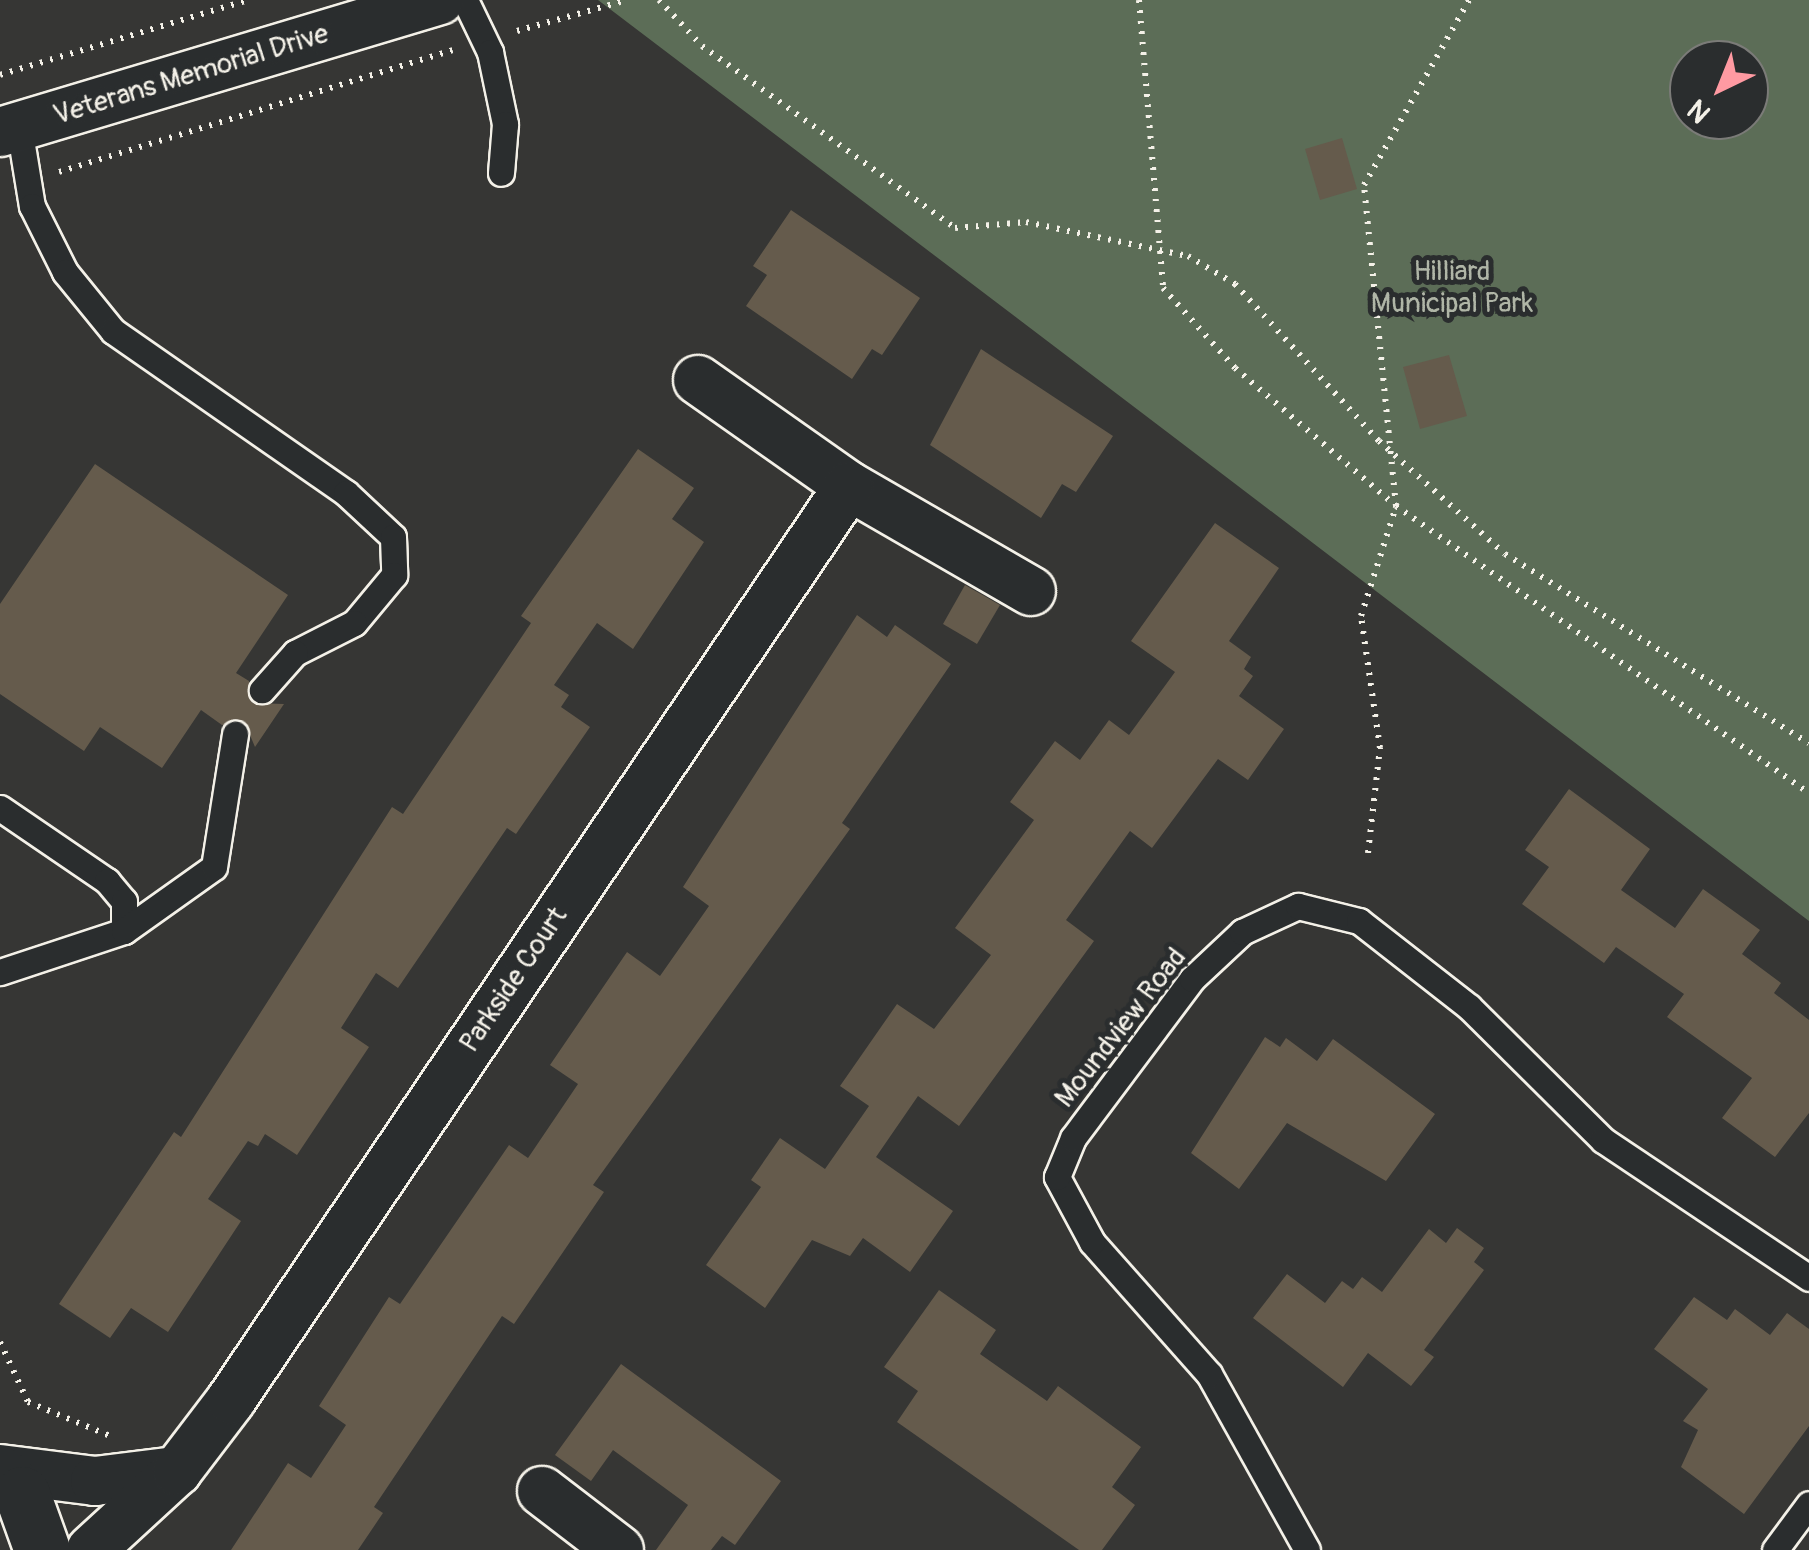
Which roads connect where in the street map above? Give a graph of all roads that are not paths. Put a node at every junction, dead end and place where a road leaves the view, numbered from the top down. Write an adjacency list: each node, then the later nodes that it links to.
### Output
1 (440, 0): 3 (street, Veterans Memorial Drive)
2 (465, 0): 4 (lane)
3 (10, 129): 8 (lane)
4 (501, 173)
5 (698, 380): 6 (street)
6 (849, 486): 7 (street); 14 (street, Parkside Court)
7 (1031, 592)
8 (262, 690)
9 (235, 734): 11 (lane)
10 (0, 808): 11 (lane)
11 (124, 931): 12 (lane)
12 (0, 972)
13 (1809, 1278): 21 (lane, Moundview Road)
14 (177, 1471): 15 (street); 19 (street, Parkside Court)
15 (0, 1472): 18 (main road)
16 (542, 1491): 20 (street)
17 (1809, 1504): 22 (lane)
18 (42, 1550)
19 (91, 1550)
20 (619, 1550)
21 (1307, 1550)
22 (1775, 1550)

